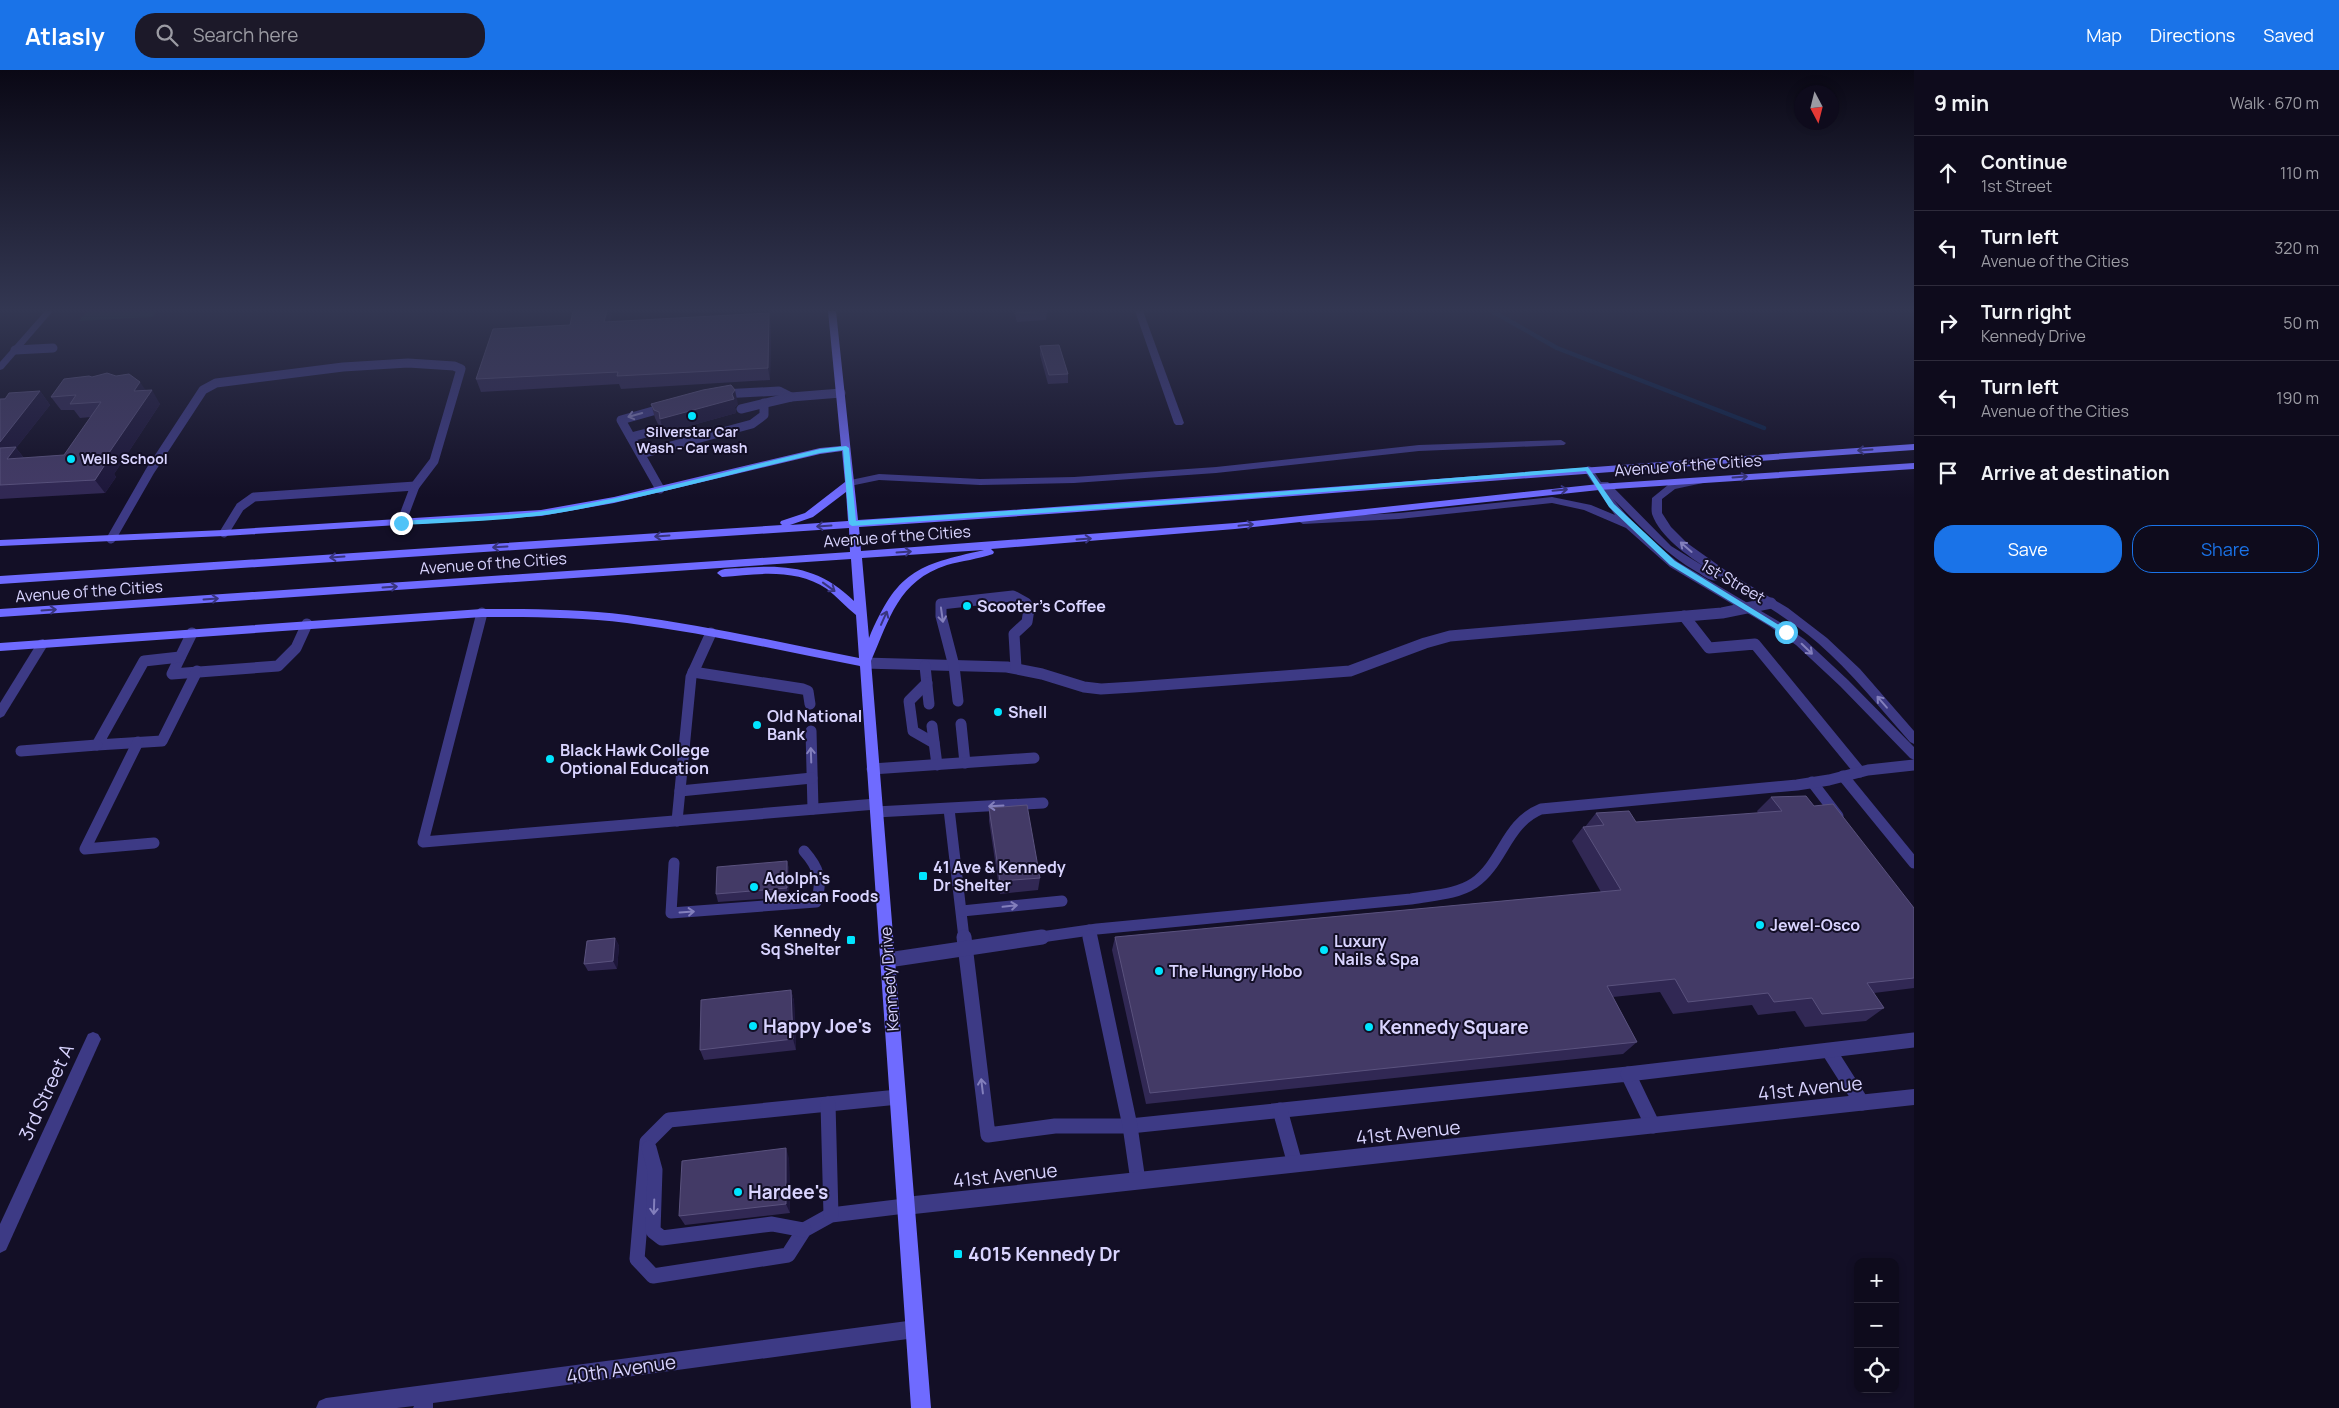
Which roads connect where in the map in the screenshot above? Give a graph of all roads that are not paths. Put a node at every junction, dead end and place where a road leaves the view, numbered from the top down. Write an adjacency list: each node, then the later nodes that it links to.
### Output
1 (298, 373): 30 (lane)
2 (462, 373): 22 (lane)
3 (839, 373): 5 (main road, Kennedy Drive)
4 (1162, 373): 11 (street)
5 (841, 393): 7 (lane); 16 (main road, Kennedy Drive)
6 (709, 395): 7 (lane)
7 (791, 397): 8 (lane)
8 (764, 403): 10 (lane); 17 (lane)
9 (670, 406): 13 (lane, one-way to 13)
10 (741, 409)
11 (1179, 422)
12 (658, 430): 13 (lane)
13 (631, 437): 17 (lane)
14 (1560, 443): 21 (street)
15 (1914, 447): 19 (main road, Avenue of the Cities, one-way to 19)
16 (846, 448): 21 (main road, Kennedy Drive); 24 (main road)
17 (641, 454): 24 (lane)
18 (1914, 466): 20 (main road, Avenue of the Cities, one-way to 18)
19 (1588, 469): 23 (street); 27 (main road, Avenue of the Cities)
20 (1709, 479): 23 (main road, Avenue of the Cities); 37 (street, one-way to 20)
21 (850, 483): 27 (main road, Kennedy Drive); 28 (main road)
22 (415, 486): 26 (lane); 29 (lane)
23 (1602, 487): 25 (main road, Avenue of the Cities, one-way to 23); 33 (street, 1st Street); 37 (street)
24 (660, 489): 26 (main road)
25 (1268, 522): 31 (main road, Avenue of the Cities, one-way to 25); 33 (street)
26 (401, 523): 29 (main road)
27 (852, 524): 28 (main road, Avenue of the Cities, one-way to 28); 34 (main road, Kennedy Drive)
28 (759, 530): 35 (main road, Avenue of the Cities, one-way to 35)
29 (224, 533): 30 (main road)
30 (111, 539): 32 (main road)
31 (1062, 540): 34 (main road, Avenue of the Cities, one-way to 31); 49 (main road, one-way to 31)
32 (0, 543)
33 (1651, 545): 38 (street, 1st Street)
34 (856, 555): 36 (main road, Avenue of the Cities); 39 (main road, Kennedy Drive)
35 (0, 580)
36 (418, 585): 39 (main road, one-way to 39); 40 (main road, Avenue of the Cities, one-way to 36)
37 (1771, 603): 38 (lane); 63 (street, 1st Street, one-way to 37)
38 (1749, 608): 42 (lane); 68 (street, 1st Street, one-way to 68)
39 (859, 612): 49 (main road, Kennedy Drive)
40 (0, 613)
41 (482, 613): 43 (main road); 45 (main road); 83 (lane)
42 (1684, 616): 52 (lane); 74 (lane)
43 (307, 624): 44 (main road); 53 (lane)
44 (192, 633): 46 (main road); 48 (lane)
45 (710, 633): 49 (main road); 54 (lane)
46 (43, 644): 47 (main road); 59 (street)
47 (0, 646)
48 (180, 657): 53 (lane); 66 (lane)
49 (864, 663): 50 (lane); 73 (main road, Kennedy Drive)
50 (925, 666): 51 (lane); 55 (lane)
51 (954, 666): 52 (lane); 52 (lane, one-way to 51); 56 (lane)
52 (1016, 668)
53 (197, 671): 64 (lane)
54 (693, 672): 57 (lane); 78 (lane)
55 (927, 683): 58 (lane); 65 (lane)
56 (958, 701)
57 (810, 704)
58 (930, 704)
59 (0, 713)
60 (960, 724): 70 (lane)
61 (932, 726): 65 (lane)
62 (810, 731): 76 (lane, one-way to 62)
63 (1914, 739)
64 (138, 742): 66 (lane); 85 (lane)
65 (934, 743): 71 (lane)
66 (97, 746): 67 (lane)
67 (20, 751)
68 (1914, 755)
69 (1034, 758): 70 (lane)
70 (965, 763): 71 (lane)
71 (937, 765): 73 (lane)
72 (1914, 765): 74 (lane)
73 (872, 769): 80 (main road, Kennedy Drive)
74 (1860, 772): 75 (lane)
75 (1843, 776): 77 (lane); 88 (lane)
76 (812, 778): 78 (lane); 81 (lane)
77 (1812, 782): 84 (lane); 91 (lane)
78 (680, 790): 83 (lane)
79 (1043, 803): 82 (lane, one-way to 82)
80 (876, 808): 81 (lane); 82 (lane); 93 (main road, Kennedy Drive)
81 (813, 809): 83 (lane)
82 (949, 809): 90 (lane)
83 (677, 821)
84 (1839, 824)
85 (154, 843)
86 (804, 851): 87 (lane, one-way to 86)
87 (674, 863)
88 (1914, 863)
89 (1062, 901): 90 (lane, one-way to 89)
90 (962, 911): 92 (lane)
91 (1089, 930): 92 (lane); 103 (lane)
92 (966, 948): 93 (lane); 103 (lane, one-way to 92)
93 (888, 960): 98 (main road, Kennedy Drive)
94 (93, 1039): 111 (street, 3rd Street A)
95 (1914, 1040): 96 (lane)
96 (1829, 1051): 97 (lane); 100 (lane)
97 (1628, 1074): 102 (lane); 104 (lane)
98 (898, 1097): 101 (lane); 108 (main road, Kennedy Drive)
99 (1914, 1097): 100 (street, 41st Avenue)
100 (1862, 1103): 104 (street, 41st Avenue)
101 (828, 1104): 105 (lane); 109 (lane)
102 (1280, 1110): 103 (lane); 106 (lane)
103 (1130, 1126): 107 (lane)
104 (1653, 1126): 106 (street, 41st Avenue)
105 (647, 1142): 110 (lane, one-way to 110); 110 (lane)
106 (1296, 1164): 107 (street, 41st Avenue)
107 (1138, 1181): 108 (street, 41st Avenue)
108 (906, 1206): 109 (lane); 112 (main road, Kennedy Drive)
109 (831, 1215): 110 (lane)
110 (804, 1230)
111 (0, 1244)
112 (915, 1329): 113 (street, 40th Avenue); 115 (main road, Kennedy Drive)
113 (424, 1401): 114 (street, 40th Avenue)
114 (326, 1408)
115 (921, 1408)

